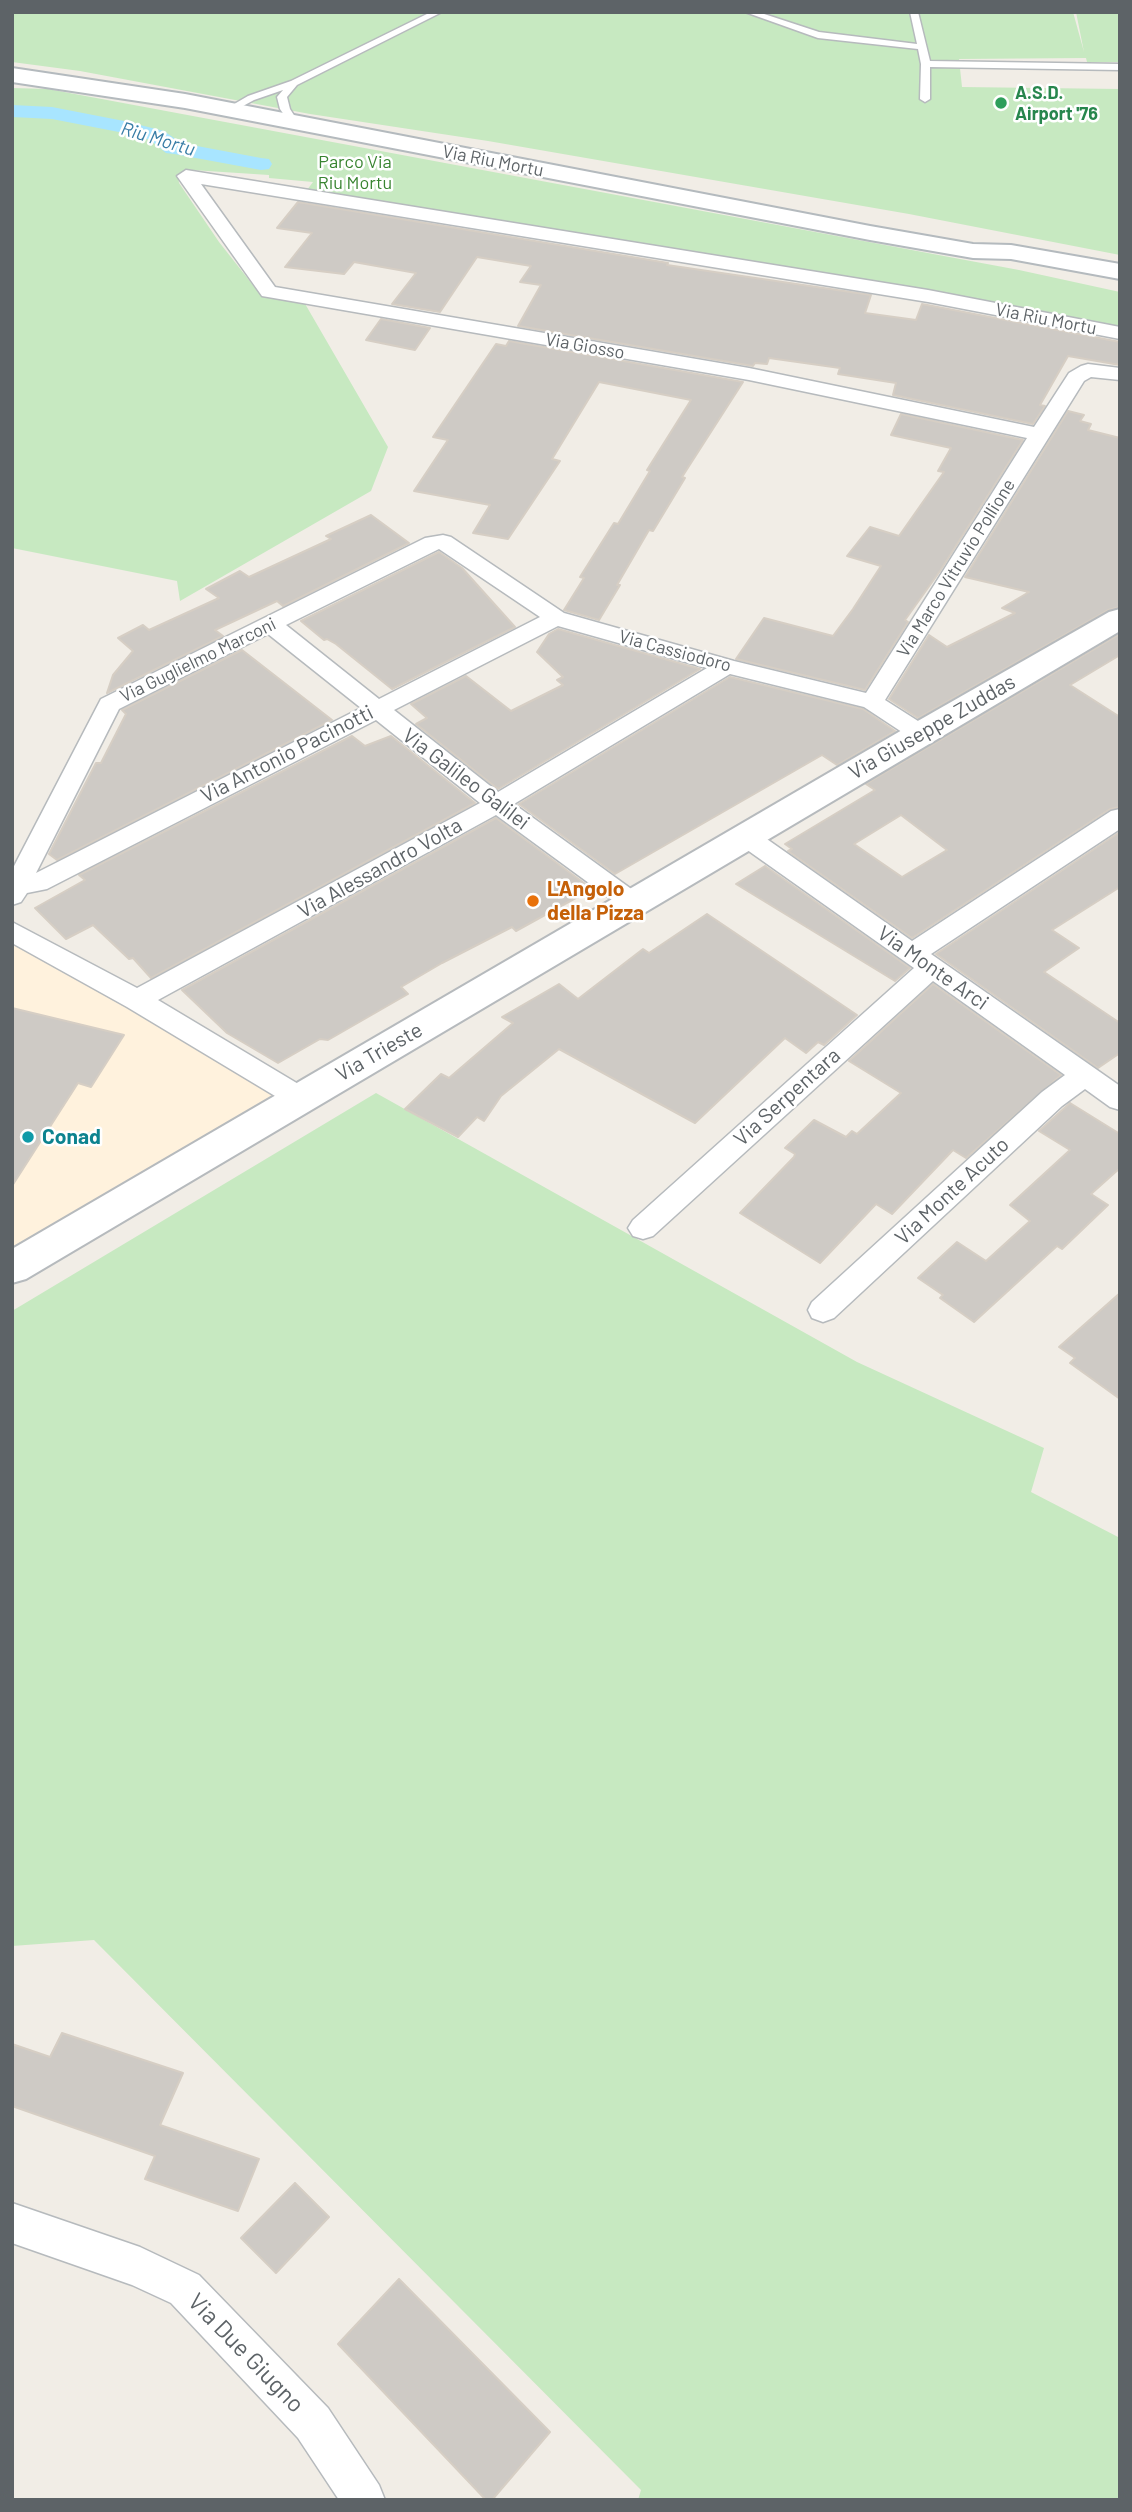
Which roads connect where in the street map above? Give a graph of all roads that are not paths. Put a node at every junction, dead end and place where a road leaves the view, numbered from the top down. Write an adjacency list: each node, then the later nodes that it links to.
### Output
1 (438, 12): 8 (lane)
2 (749, 12): 4 (lane)
3 (914, 12): 4 (lane)
4 (922, 47): 5 (lane)
5 (926, 64): 6 (lane); 9 (lane)
6 (1120, 67)
7 (12, 75): 10 (main road, Via Riu Mortu)
8 (294, 83): 10 (lane); 11 (lane)
9 (925, 99)
10 (229, 110): 11 (main road, Via Riu Mortu)
11 (294, 123): 13 (main road, Via Riu Mortu)
12 (186, 176): 18 (street, Via Riu Mortu); 20 (street, Via Giosso)
13 (973, 251): 14 (main road, Via Riu Mortu); 17 (main road, Via Riu Mortu)
14 (1028, 255): 15 (main road, Via Riu Mortu); 16 (main road, Via Riu Mortu)
15 (1120, 264)
16 (1120, 272)
17 (1120, 284)
18 (1120, 333)
19 (1120, 374): 20 (street, Via Marco Vitruvio Pollione)
20 (1040, 435): 26 (street, Via Marco Vitruvio Pollione)
21 (443, 542): 22 (street, Via Cassiodoro); 24 (street, Via Guglielmo Marconi)
22 (556, 618): 25 (street, Via Cassiodoro); 27 (street, Via Antonio Pacinotti)
23 (1120, 618): 28 (main road, Via Giuseppe Zuddas)
24 (270, 624): 27 (street, Via Galileo Galilei); 32 (street, Via Guglielmo Marconi)
25 (727, 666): 26 (street, Via Cassiodoro); 29 (street, Via Alessandro Volta)
26 (872, 702): 28 (street, Via Cassiodoro)
27 (375, 709): 29 (street, Via Galileo Galilei); 32 (street, Via Antonio Pacinotti)
28 (920, 733): 31 (main road, Via Giuseppe Zuddas)
29 (497, 804): 33 (street, Via Galileo Galilei); 36 (street, Via Alessandro Volta)
30 (1120, 817): 35 (street, Via Serpentara)
31 (745, 836): 33 (main road, Via Trieste); 35 (street, Via Monte Arci)
32 (15, 890)
33 (632, 902): 38 (main road, Via Trieste)
34 (12, 931): 36 (street)
35 (922, 960): 37 (street, Via Monte Arci); 40 (street, Via Serpentara)
36 (137, 1000): 38 (street)
37 (1085, 1075): 39 (street, Via Monte Arci); 42 (street, Via Monte Acuto)
38 (300, 1098): 41 (main road, Via Trieste)
39 (1120, 1100)
40 (643, 1228)
41 (12, 1268)
42 (823, 1310)
43 (12, 2224): 44 (street, Via Due Giugno)
44 (364, 2500)

